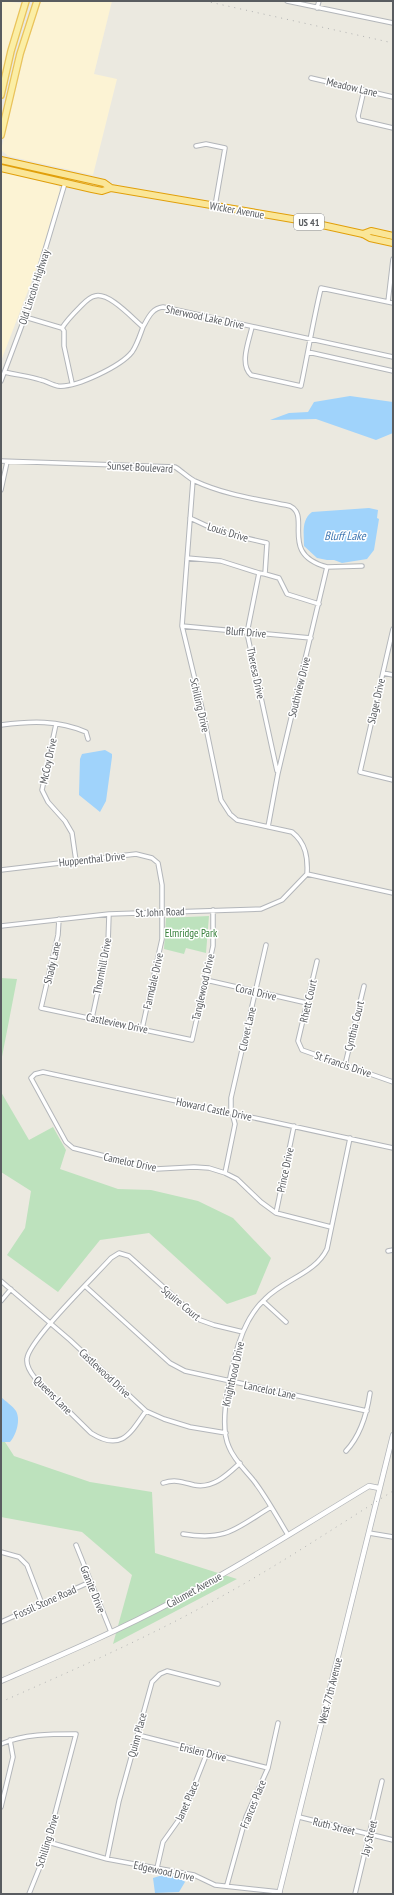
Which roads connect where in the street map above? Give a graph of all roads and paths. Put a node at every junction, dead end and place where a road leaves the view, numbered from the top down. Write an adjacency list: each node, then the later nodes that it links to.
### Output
1 (26, 1): 9 (main road)
2 (37, 1): 12 (main road)
3 (287, 1): 5 (street)
4 (319, 1): 5 (street)
5 (317, 8): 6 (street)
6 (393, 23)
7 (311, 78): 8 (street, Meadow Lane)
8 (364, 90): 10 (street, Meadow Lane); 11 (street)
9 (1, 95)
10 (393, 97)
11 (393, 128)
12 (1, 135)
13 (196, 146): 21 (street)
14 (1, 160): 16 (highway, Wicker Avenue / US 41)
15 (1, 168): 17 (highway, Wicker Avenue / US 41)
16 (87, 180): 17 (highway); 19 (highway, Wicker Avenue / US 41)
17 (65, 183): 18 (highway, Wicker Avenue / US 41); 20 (street, Old Lincoln Highway)
18 (74, 185): 19 (highway, Wicker Avenue / US 41); 20 (street)
19 (111, 188): 21 (highway, Wicker Avenue / US 41)
20 (63, 193): 28 (street, Old Lincoln Highway)
21 (215, 206): 22 (highway, Wicker Avenue / US 41)
22 (363, 234): 23 (highway, Wicker Avenue / US 41); 24 (highway, Wicker Avenue / US 41)
23 (393, 236)
24 (393, 243)
25 (393, 260): 26 (street)
26 (388, 302): 27 (street, Sherwood Lake Drive); 32 (street, Sherwood Lake Drive)
27 (393, 303)
28 (25, 317): 31 (street); 36 (street, Old Lincoln Highway)
29 (143, 327): 30 (street, Sherwood Lake Drive); 31 (street); 38 (street, Sherwood Lake Drive)
30 (252, 327): 32 (street, Sherwood Lake Drive); 33 (street, Sherwood Lake Drive)
31 (62, 328): 38 (street)
32 (311, 340): 33 (street, Sherwood Lake Drive); 34 (street, Sherwood Lake Drive)
33 (308, 352): 35 (street)
34 (393, 357)
35 (393, 371)
36 (4, 372): 37 (street, Old Lincoln Highway); 38 (street, Sherwood Lake Drive)
37 (1, 381)
38 (72, 383)
39 (1, 461): 40 (street, Sunset Boulevard)
40 (7, 462): 41 (street, Sunset Boulevard); 42 (street)
41 (193, 480): 43 (street, Schilling Drive); 46 (street, Sunset Boulevard)
42 (1, 490)
43 (190, 518): 44 (street, Schilling Drive); 48 (street, Louis Drive)
44 (187, 558): 47 (street); 50 (street, Schilling Drive)
45 (362, 566): 46 (street)
46 (327, 567): 49 (street, Southview Drive)
47 (259, 573): 48 (street); 52 (street, Theresa Drive)
48 (265, 574): 49 (street)
49 (319, 604): 53 (street, Southview Drive)
50 (182, 626): 52 (street, Bluff Drive); 61 (street, Schilling Drive)
51 (393, 629): 54 (street, Slager Drive)
52 (247, 633): 53 (street, Bluff Drive); 59 (street, Theresa Drive)
53 (311, 638): 59 (street, Southview Drive)
54 (383, 673): 55 (street); 60 (street, Slager Drive)
55 (393, 675)
56 (56, 724): 57 (street); 58 (street); 62 (street, McCoy Drive)
57 (1, 725)
58 (88, 739)
59 (278, 773): 61 (street, Southview Drive)
60 (393, 780)
61 (268, 827): 64 (street, Schilling Drive)
62 (76, 861): 63 (street, Huppenthal Drive); 65 (street, Huppenthal Drive)
63 (1, 870)
64 (307, 874): 66 (street); 67 (street, St. John Road)
65 (162, 885): 68 (street, Farmdale Drive)
66 (393, 893)
67 (213, 910): 68 (street, St. John Road); 74 (street, Tanglewood Drive)
68 (162, 912): 69 (street, St. John Road); 80 (street, Farmdale Drive)
69 (109, 914): 70 (street, St. John Road); 79 (street, Thornhill Drive)
70 (58, 919): 71 (street, St. John Road); 78 (street, Shady Lane)
71 (1, 926)
72 (266, 945): 76 (street, Clover Lane)
73 (317, 961): 77 (street, Rhett Court)
74 (206, 980): 76 (street, Coral Drive); 81 (street, Tanglewood Drive)
75 (364, 986): 83 (street, Cynthia Court)
76 (255, 992): 77 (street, Coral Drive); 86 (street, Clover Lane)
77 (306, 1003): 82 (street, Rhett Court)
78 (42, 1008): 79 (street, Castleview Drive)
79 (92, 1018): 80 (street, Castleview Drive)
80 (142, 1029): 81 (street, Castleview Drive)
81 (192, 1040)
82 (298, 1041): 83 (street, St Francis Drive)
83 (345, 1065): 85 (street, St Francis Drive)
84 (35, 1074): 86 (street, Howard Castle Drive); 90 (street, Camelot Drive)
85 (393, 1082)
86 (232, 1113): 87 (street, Howard Castle Drive); 90 (street, Clover Lane)
87 (294, 1126): 88 (street, Howard Castle Drive); 91 (street, Prince Drive)
88 (350, 1138): 89 (street, Howard Castle Drive); 92 (street, Knighthood Drive)
89 (393, 1148)
90 (225, 1173): 91 (street, Camelot Drive)
91 (276, 1213): 92 (street, Camelot Drive)
92 (332, 1227): 100 (street, Knighthood Drive)
93 (393, 1250): 94 (street)
94 (388, 1251)
95 (129, 1256): 97 (street, Queens Lane); 103 (street, Squire Court)
96 (1, 1281): 98 (street, Castlewood Drive)
97 (85, 1286): 102 (street, Queens Lane); 104 (street, Lancelot Lane)
98 (11, 1289): 99 (street); 102 (street, Castlewood Drive)
99 (1, 1301)
100 (263, 1301): 101 (street); 103 (street, Knighthood Drive)
101 (286, 1322)
102 (50, 1323): 106 (street, Castlewood Drive); 106 (street, Queens Lane)
103 (243, 1332): 104 (street, Knighthood Drive)
104 (231, 1381): 107 (street, Lancelot Lane); 108 (street, Knighthood Drive)
105 (370, 1393): 107 (street)
106 (146, 1411): 108 (street, Castlewood Drive)
107 (367, 1411): 110 (street)
108 (226, 1433): 111 (street, Knighthood Drive)
109 (393, 1434): 113 (street, West 77th Avenue)
110 (346, 1451)
111 (240, 1463): 112 (street); 114 (street, Knighthood Drive)
112 (163, 1483)
113 (379, 1488): 115 (street, West 77th Avenue); 117 (street, Calumet Avenue)
114 (271, 1507): 116 (street); 117 (street, Knighthood Drive)
115 (369, 1533): 118 (street); 135 (street, West 77th Avenue)
116 (182, 1534)
117 (288, 1535): 124 (street, Calumet Avenue)
118 (393, 1537)
119 (76, 1545): 121 (street, Granite Drive)
120 (1, 1552): 122 (street)
121 (90, 1582): 122 (street, Fossil Stone Road); 124 (street, Granite Drive)
122 (42, 1604): 123 (street, Fossil Stone Road)
123 (1, 1622)
124 (111, 1632): 125 (street, Calumet Avenue)
125 (1, 1681)
126 (218, 1684): 128 (street, Quinn Place)
127 (278, 1723): 132 (street, Frances Place)
128 (138, 1734): 131 (street, Enslen Drive); 139 (street, Quinn Place)
129 (10, 1740): 130 (street); 134 (street); 138 (street, Schilling Drive)
130 (1, 1744)
131 (207, 1753): 132 (street, Enslen Drive); 140 (street, Janet Place)
132 (268, 1768): 141 (street, Frances Place)
133 (382, 1781): 136 (street, Jay Street)
134 (1, 1807)
135 (299, 1818): 136 (street, Ruth Street); 142 (street, West 77th Avenue)
136 (370, 1835): 137 (street, Ruth Street); 144 (street, Jay Street)
137 (393, 1840)
138 (48, 1842): 139 (street, Edgewood Drive); 143 (street, Schilling Drive)
139 (107, 1859): 140 (street, Edgewood Drive)
140 (157, 1868): 141 (street, Edgewood Drive)
141 (228, 1885): 142 (street, Edgewood Drive)
142 (280, 1893)
143 (29, 1894)
144 (355, 1894)

